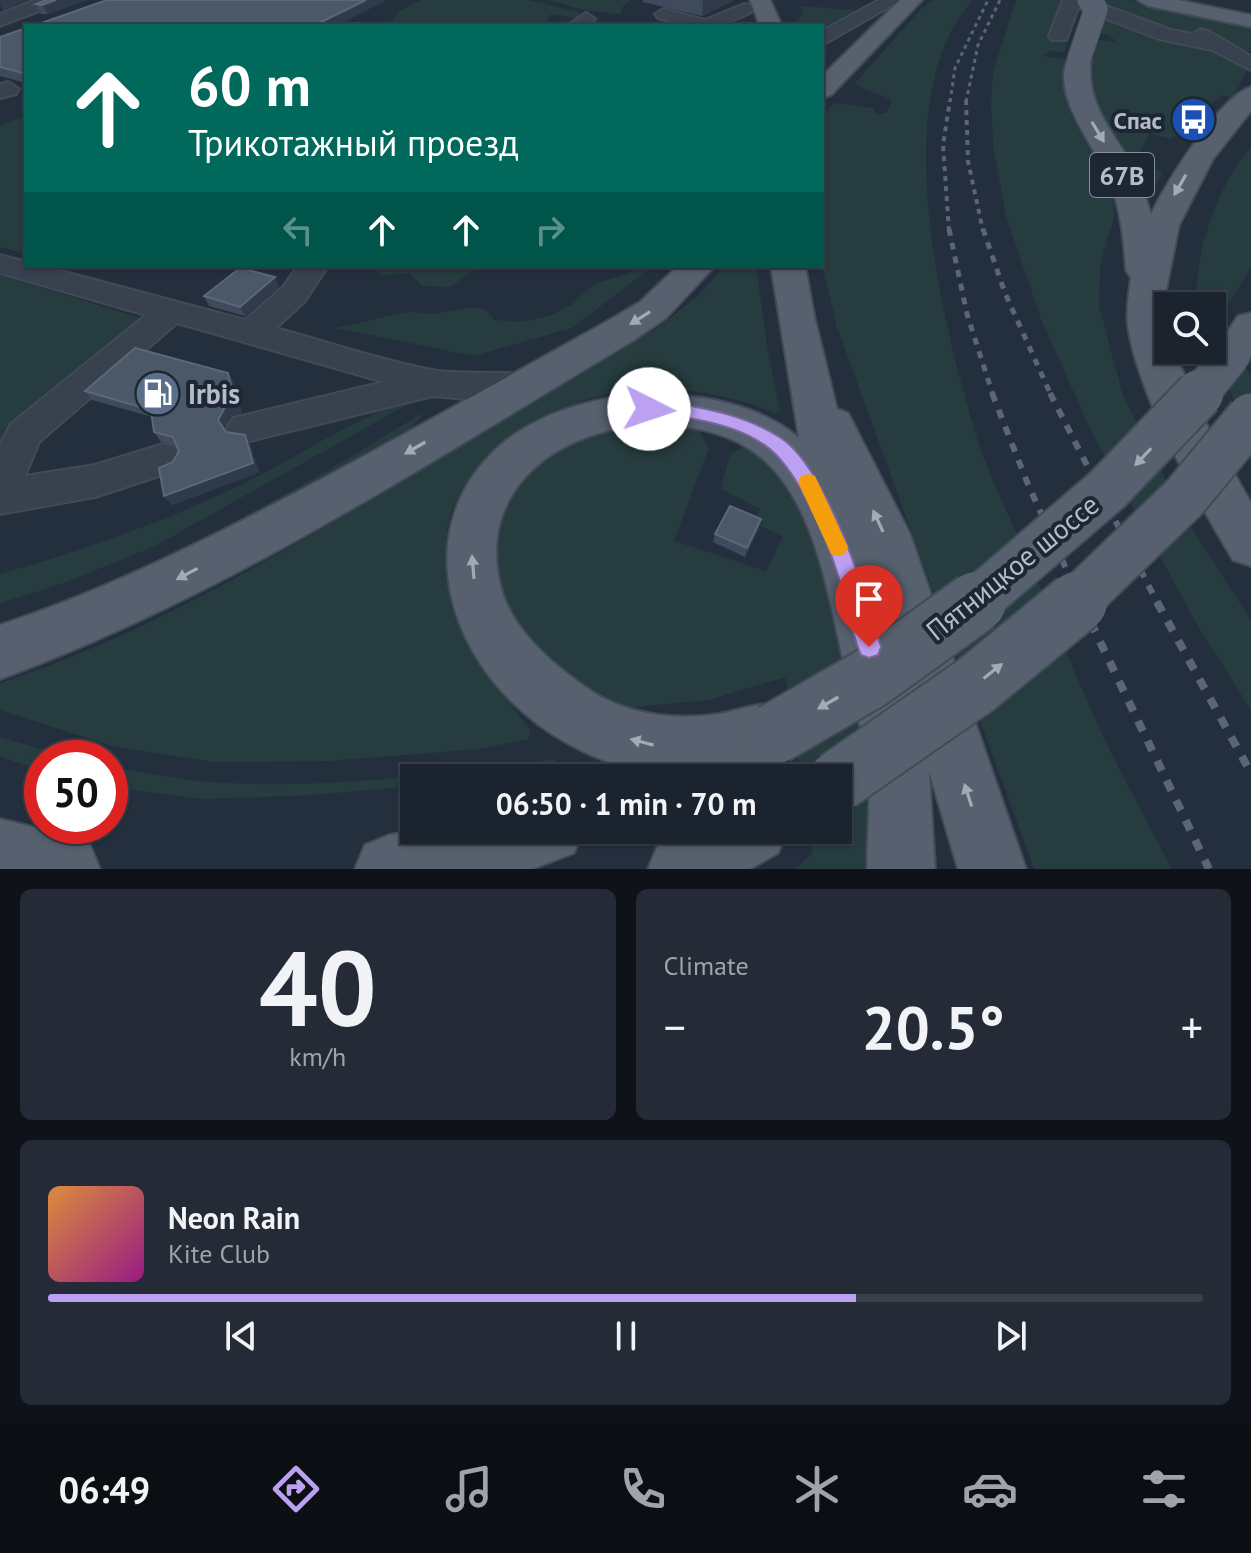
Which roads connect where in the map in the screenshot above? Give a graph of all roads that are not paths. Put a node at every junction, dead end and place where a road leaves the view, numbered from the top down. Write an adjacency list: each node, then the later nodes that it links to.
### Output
1 (52, 0): 15 (lane)
2 (726, 0): 9 (lane)
3 (892, 0): 17 (lane)
4 (912, 0): 19 (main road)
5 (1073, 0): 16 (lane); 18 (lane)
6 (1089, 0): 25 (main road, 67B, one-way to 25, bridge)
7 (1148, 0): 12 (main road)
8 (1162, 0): 11 (main road)
9 (761, 13): 14 (lane)
10 (664, 14): 13 (lane)
11 (1251, 14)
12 (1251, 21)
13 (700, 24)
14 (715, 24)
15 (4, 26)
16 (1059, 36)
17 (824, 38)
18 (1251, 64)
19 (824, 88)
20 (1251, 95): 25 (main road, one-way to 25)
21 (0, 264): 26 (lane)
22 (312, 268): 27 (lane)
23 (696, 268): 31 (main road, one-way to 31)
24 (788, 268): 29 (main road)
25 (1146, 299): 37 (main road)
26 (171, 311): 27 (lane); 35 (lane)
27 (251, 333): 30 (lane)
28 (1241, 340): 40 (main road, Пятницкое шоссе, one-way to 40, bridge)
29 (811, 377): 38 (main road); 50 (main road, one-way to 29)
30 (433, 383): 31 (lane); 33 (lane)
31 (524, 386): 39 (main road, one-way to 39)
32 (1251, 417): 42 (main road, one-way to 32, bridge)
33 (246, 428)
34 (163, 459): 36 (lane)
35 (0, 488)
36 (0, 497)
37 (1251, 545)
38 (847, 570): 40 (main road, one-way to 38); 49 (main road)
39 (0, 652)
40 (774, 734): 41 (main road, Пятницкое шоссе)
41 (713, 764)
42 (852, 772)
43 (506, 844): 47 (main road)
44 (729, 844): 48 (main road)
45 (0, 852): 46 (main road)
46 (66, 869)
47 (389, 869)
48 (682, 869)
49 (901, 869)
50 (992, 869)

